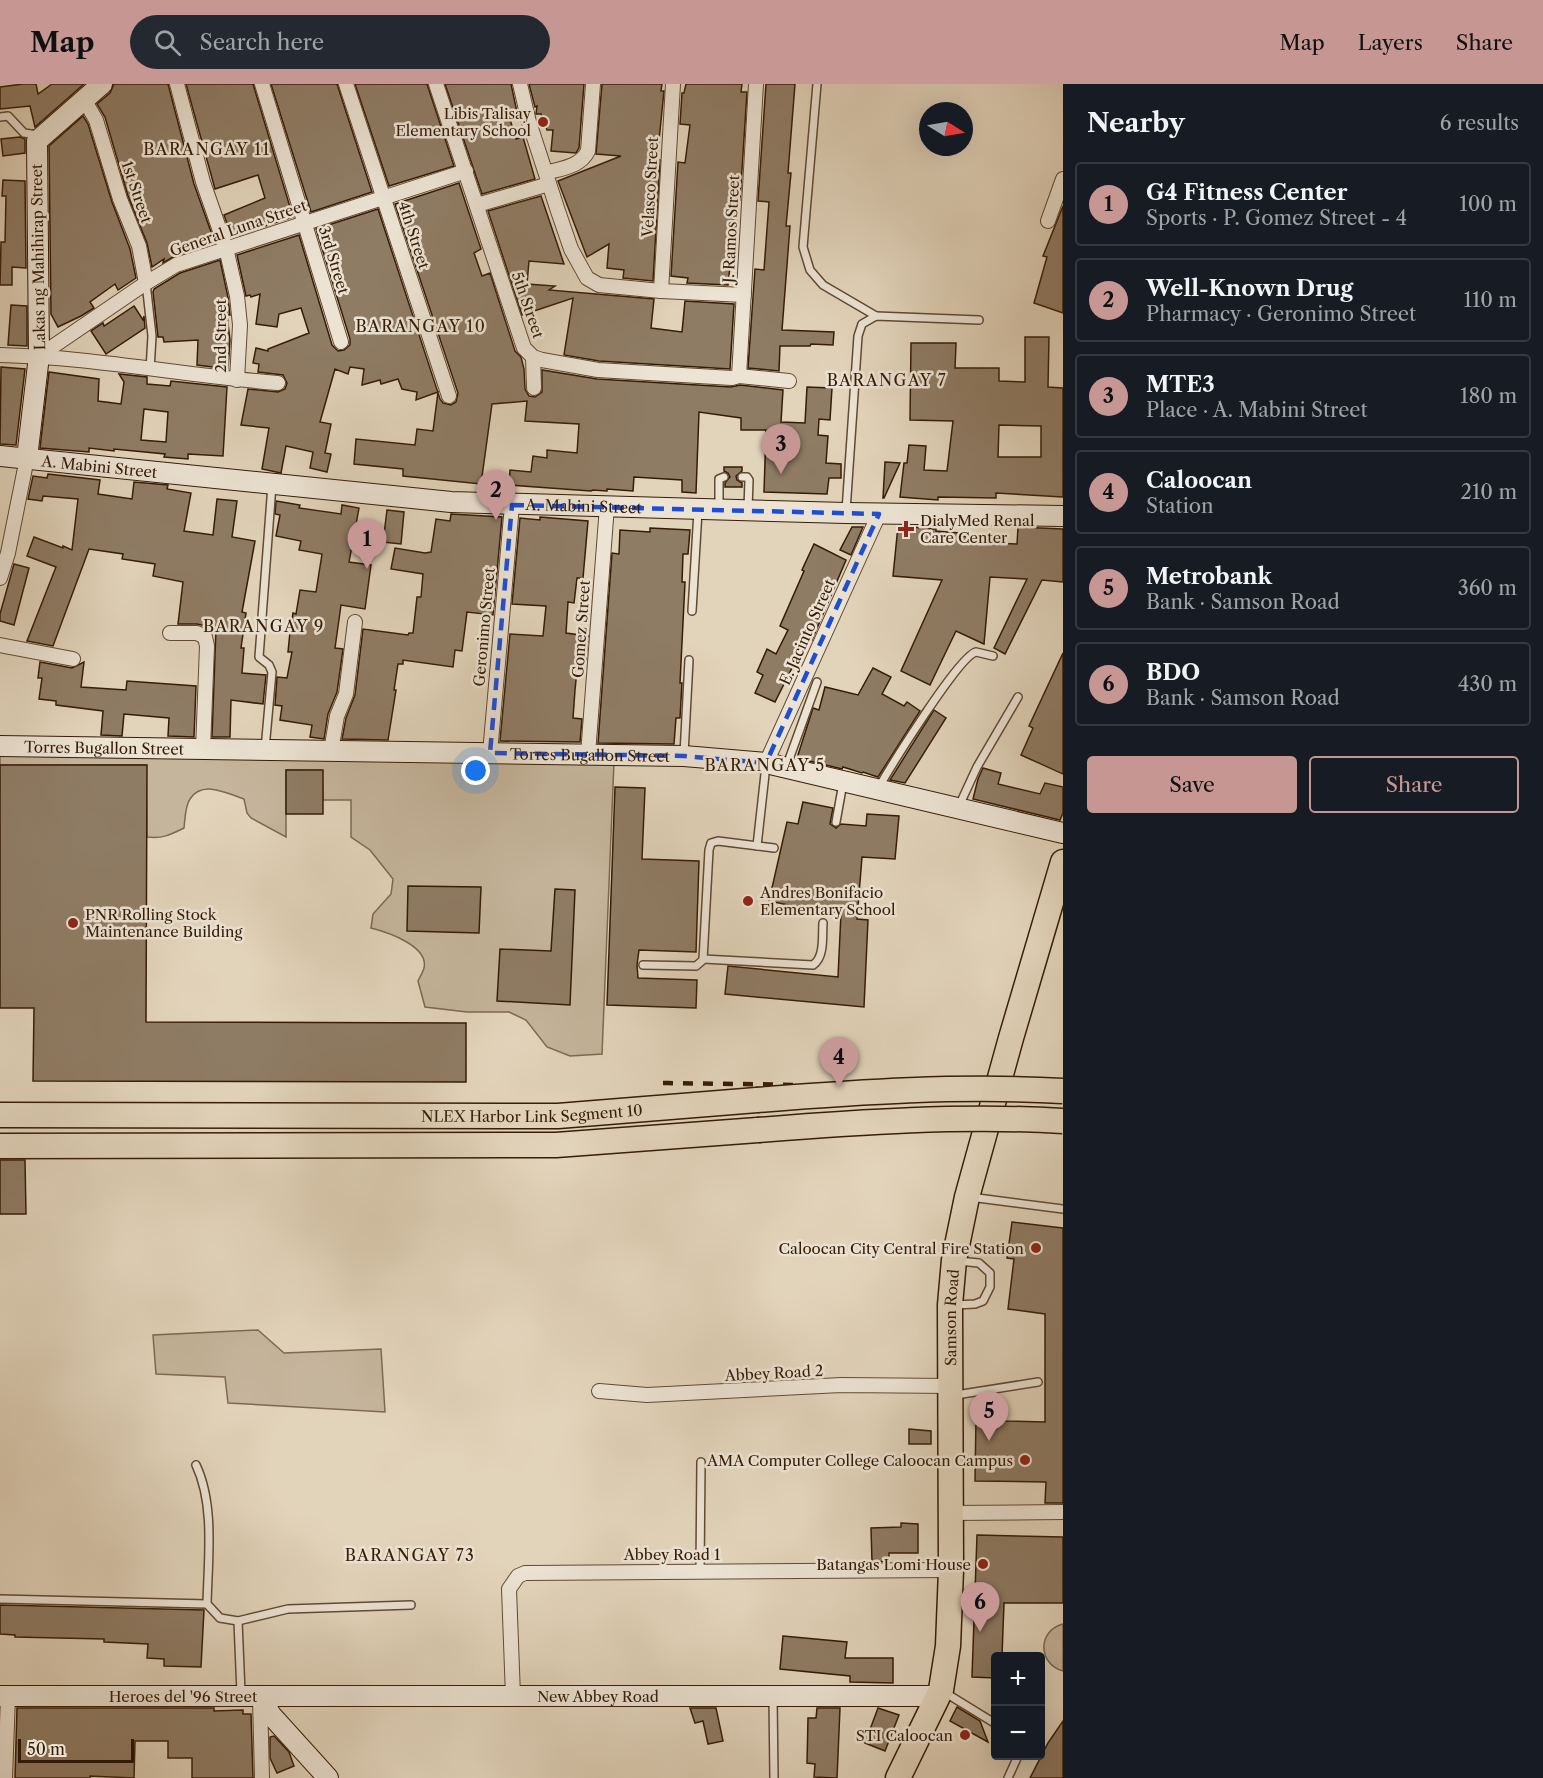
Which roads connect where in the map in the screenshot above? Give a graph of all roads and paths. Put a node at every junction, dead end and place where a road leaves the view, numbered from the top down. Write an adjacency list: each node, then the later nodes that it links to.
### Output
1 (102, 84): 11 (street)
2 (177, 84): 21 (street, 2nd Street)
3 (262, 84): 20 (street, 3rd Street)
4 (346, 84): 17 (street, 4th Street)
5 (436, 84): 14 (street, 5th Street)
6 (520, 84): 15 (street)
7 (593, 84): 15 (street)
8 (673, 84): 23 (street, Velasco Street)
9 (756, 84): 24 (street, J. Ramos Street)
10 (817, 84): 25 (lane)
11 (85, 101): 13 (street); 22 (street, 1st Street)
12 (0, 117): 13 (lane)
13 (43, 136): 29 (street, Lakas ng Mahihirap Street)
14 (466, 171): 17 (street, General Luna Street); 18 (street, 5th Street)
15 (548, 178): 18 (street); 23 (street)
16 (1063, 179): 19 (street)
17 (385, 197): 20 (street, General Luna Street); 37 (street, 4th Street)
18 (477, 205): 30 (street, 5th Street)
19 (1048, 221)
20 (305, 222): 21 (street, General Luna Street); 27 (street, 3rd Street)
21 (226, 248): 22 (street, General Luna Street); 33 (street, 2nd Street)
22 (146, 283): 29 (street, General Luna Street); 31 (lane, 1st Street)
23 (661, 291): 24 (street)
24 (744, 294): 32 (street, J. Ramos Street)
25 (876, 316): 26 (lane); 48 (lane)
26 (979, 320)
27 (341, 342)
28 (0, 355): 29 (street)
29 (39, 356): 31 (street); 39 (street, Lakas ng Mahihirap Street)
30 (533, 357): 32 (street, 5th Street); 36 (street)
31 (150, 370): 33 (street)
32 (739, 376): 34 (street, 5th Street)
33 (237, 380): 35 (street)
34 (789, 381)
35 (278, 383)
36 (534, 388)
37 (449, 396)
38 (0, 456): 39 (street, A. Mabini Street)
39 (27, 458): 42 (street, A. Mabini Street); 51 (street)
40 (724, 477): 46 (lane)
41 (742, 477): 47 (lane)
42 (272, 485): 43 (street, A. Mabini Street); 63 (lane)
43 (512, 505): 44 (street, A. Mabini Street); 65 (street, Geronimo Street)
44 (607, 506): 45 (street, A. Mabini Street); 66 (street, Gomez Street)
45 (698, 508): 46 (street, A. Mabini Street); 52 (lane)
46 (719, 509): 47 (street, A. Mabini Street)
47 (748, 511): 48 (street, A. Mabini Street)
48 (846, 513): 49 (street, A. Mabini Street)
49 (879, 514): 50 (street, A. Mabini Street); 68 (street, E. Jacinto Street)
50 (1063, 516)
51 (0, 578)
52 (692, 611)
53 (355, 622): 64 (street)
54 (170, 633): 62 (street)
55 (0, 645): 57 (street)
56 (993, 656): 71 (lane)
57 (73, 659)
58 (689, 660): 67 (lane)
59 (817, 682): 69 (lane)
60 (1018, 697): 72 (lane)
61 (0, 746): 62 (street, Torres Bugallon Street)
62 (203, 749): 63 (street, Torres Bugallon Street)
63 (265, 750): 64 (street, Torres Bugallon Street)
64 (331, 751): 65 (street, Torres Bugallon Street)
65 (490, 753): 66 (street, Torres Bugallon Street)
66 (588, 754): 67 (street, Torres Bugallon Street)
67 (684, 756): 68 (street, Torres Bugallon Street)
68 (766, 763): 69 (street, Torres Bugallon Street); 75 (lane)
69 (787, 768): 70 (street, Torres Bugallon Street)
70 (843, 782): 71 (street, Torres Bugallon Street); 73 (lane)
71 (878, 790): 72 (street, Torres Bugallon Street)
72 (958, 808): 74 (street, Torres Bugallon Street)
73 (836, 822)
74 (1063, 833)
75 (757, 846): 76 (lane); 80 (lane)
76 (774, 848)
77 (1063, 862): 79 (highway, Samson Road)
78 (823, 923): 80 (lane)
79 (1054, 923): 86 (highway, Samson Road)
80 (703, 959): 81 (lane)
81 (643, 965)
82 (1063, 1091): 83 (highway, NLEX Harbor Link Segment 10, bridge)
83 (0, 1115)
84 (1063, 1121): 85 (highway, NLEX Harbor Link Segment 10, bridge)
85 (0, 1146)
86 (967, 1197): 87 (lane); 88 (highway, Samson Road)
87 (1063, 1209)
88 (954, 1260): 89 (highway, Samson Road); 89 (lane)
89 (950, 1305): 92 (highway, Samson Road)
90 (1038, 1382): 92 (lane)
91 (599, 1391): 92 (street, Abbey Road 2)
92 (950, 1391): 96 (highway, Samson Road)
93 (701, 1462): 98 (lane)
94 (196, 1465): 100 (lane)
95 (1063, 1512): 96 (street)
96 (951, 1513): 97 (highway, Samson Road)
97 (951, 1570): 98 (street, Abbey Road 1); 103 (highway, Samson Road)
98 (700, 1571): 106 (street, Abbey Road 1)
99 (0, 1599): 100 (lane)
100 (207, 1604): 102 (lane)
101 (411, 1605): 102 (lane)
102 (238, 1621): 105 (lane)
103 (939, 1693): 107 (street, New Abbey Road); 108 (lane); 114 (highway, Samson Road)
104 (4, 1696): 105 (street, Heroes del '96 Street); 110 (street)
105 (251, 1696): 106 (street, New Abbey Road); 111 (street); 112 (street, Heroes del '96 Street)
106 (513, 1696): 107 (street, New Abbey Road)
107 (773, 1696): 113 (lane)
108 (991, 1721)
109 (1016, 1760): 115 (lane)
110 (5, 1778)
111 (262, 1778)
112 (327, 1778)
113 (774, 1778)
114 (898, 1778)
115 (1008, 1778)

